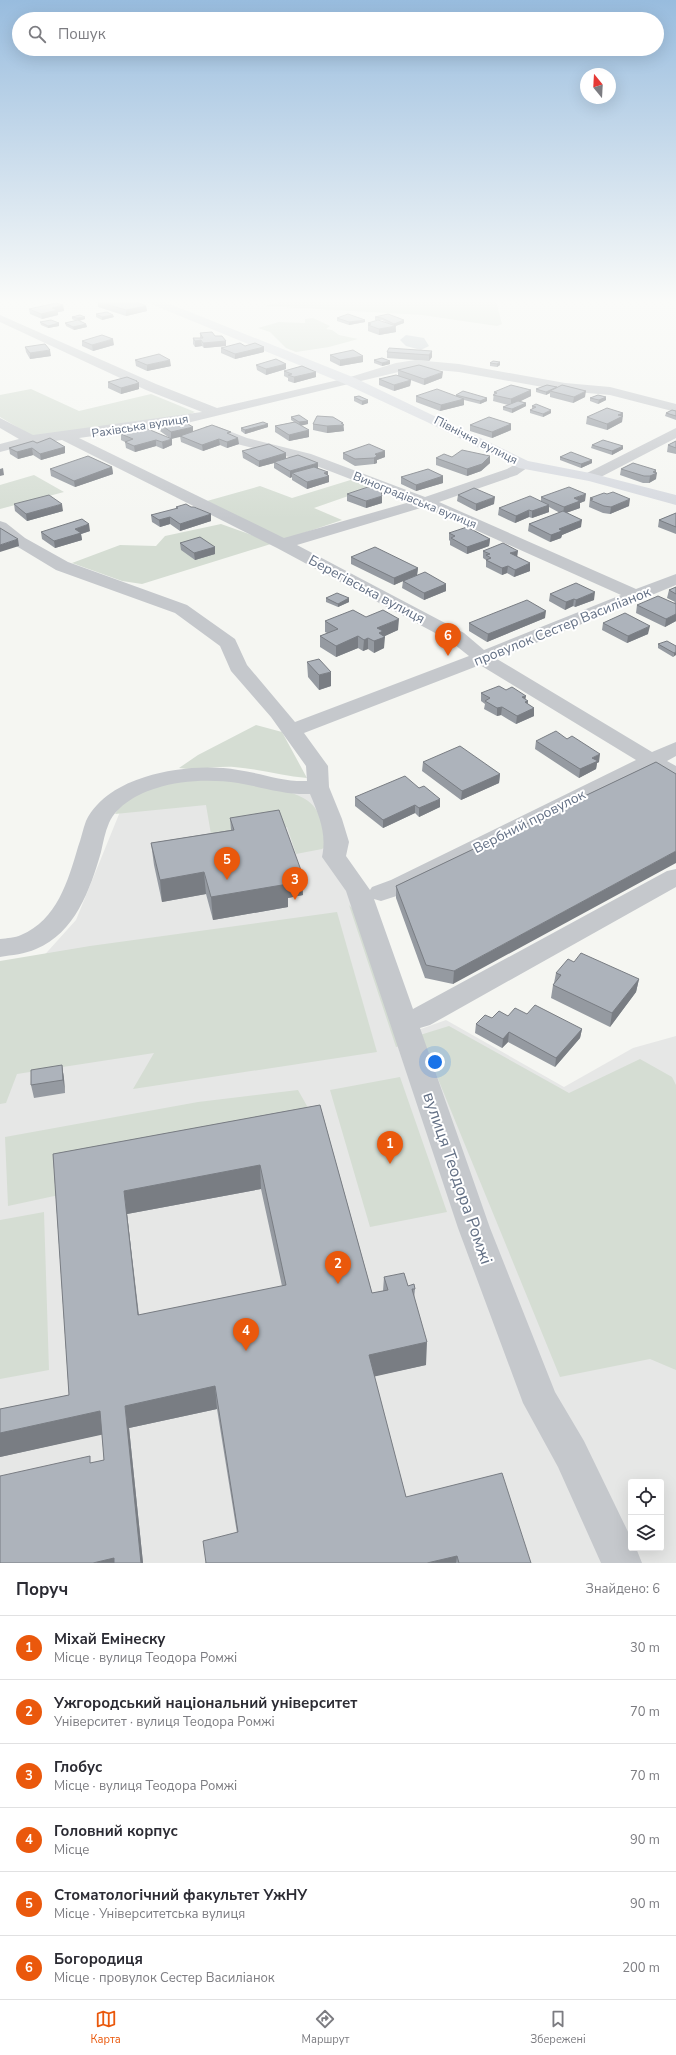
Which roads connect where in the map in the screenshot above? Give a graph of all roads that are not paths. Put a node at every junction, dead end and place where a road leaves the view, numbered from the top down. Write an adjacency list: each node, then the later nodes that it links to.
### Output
1 (120, 373): 7 (street)
2 (332, 373): 5 (street, Північна вулиця)
3 (375, 373): 5 (street, Рахівська вулиця)
4 (481, 373): 6 (street, Рахівська вулиця)
5 (350, 380): 7 (street, Рахівська вулиця); 14 (street, Північна вулиця)
6 (676, 408)
7 (215, 412): 8 (street, Рахівська вулиця)
8 (187, 419): 11 (street, Рахівська вулиця); 17 (street, Виноградівська вулиця)
9 (0, 422): 12 (street)
10 (676, 432): 15 (street)
11 (67, 437): 12 (street, Рахівська вулиця); 19 (street, Берегівська вулиця)
12 (31, 440): 13 (street, Рахівська вулиця)
13 (0, 448)
14 (524, 464): 15 (street, Північна вулиця); 17 (street)
15 (590, 477): 16 (street, Північна вулиця)
16 (676, 500)
17 (425, 502): 19 (street); 21 (street, Виноградівська вулиця)
18 (0, 526): 23 (street, вулиця Теодора Ромжі)
19 (283, 544): 22 (street, Берегівська вулиця)
20 (676, 579): 21 (street, провулок Сестер Василіанок)
21 (638, 596): 22 (street, провулок Сестер Василіанок)
22 (482, 658): 23 (street, провулок Сестер Василіанок); 25 (street, Берегівська вулиця)
23 (291, 731): 27 (street, вулиця Теодора Ромжі)
24 (676, 748): 25 (street, Вербний провулок)
25 (650, 760): 26 (street, Берегівська вулиця); 29 (street, Вербний провулок)
26 (676, 775)
27 (318, 787): 30 (street); 32 (street, вулиця Теодора Ромжі)
28 (676, 877): 31 (street)
29 (381, 893)
30 (0, 948)
31 (420, 1018)
32 (622, 1563)

